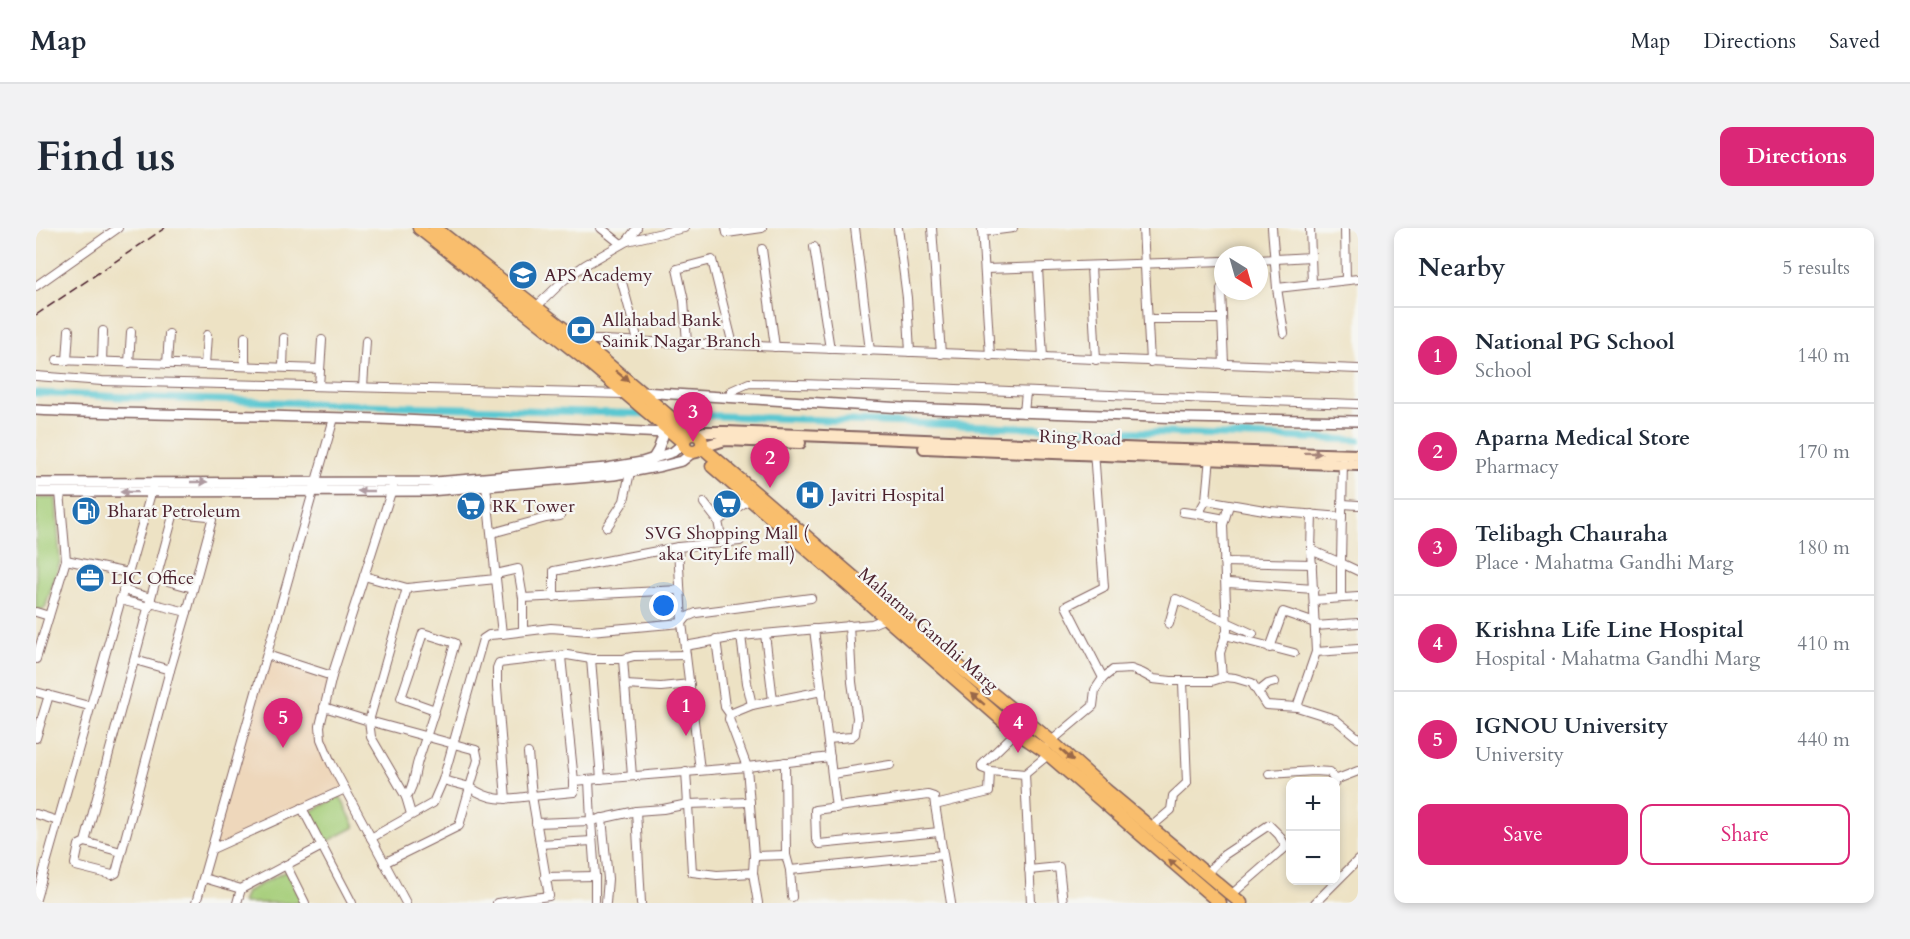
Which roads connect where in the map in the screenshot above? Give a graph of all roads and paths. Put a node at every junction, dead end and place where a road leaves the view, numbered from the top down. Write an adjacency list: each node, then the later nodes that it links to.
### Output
1 (118, 228): 33 (street)
2 (419, 228): 53 (main road)
3 (601, 228): 18 (street)
4 (637, 228): 18 (street)
5 (684, 228): 18 (street)
6 (726, 228): 7 (street)
7 (762, 228)
8 (855, 228): 55 (street)
9 (898, 228): 56 (street)
10 (933, 228): 57 (street)
11 (1013, 228): 17 (street)
12 (1143, 228): 25 (street)
13 (1272, 228): 23 (street)
14 (1310, 228): 21 (street)
15 (1345, 228): 31 (street)
16 (440, 229): 36 (main road)
17 (982, 230): 28 (street)
18 (624, 242): 36 (street)
19 (814, 247): 54 (street)
20 (762, 249): 52 (street)
21 (1311, 257): 23 (street); 32 (street)
22 (1268, 259): 23 (street)
23 (1274, 259): 34 (street)
24 (1214, 261): 25 (street)
25 (1145, 264): 26 (street); 37 (street)
26 (1091, 266): 27 (street); 61 (street)
27 (1038, 268): 28 (street); 59 (street)
28 (985, 269): 58 (street)
29 (620, 275): 49 (street)
30 (1358, 279): 31 (street)
31 (1346, 280): 32 (street)
32 (1312, 284): 34 (street)
33 (36, 285)
34 (1277, 288): 42 (street)
35 (1221, 300): 38 (street)
36 (535, 308): 53 (main road)
37 (1148, 319): 38 (street); 64 (street)
38 (1222, 320): 68 (street)
39 (69, 330): 62 (street)
40 (103, 331): 63 (street)
41 (131, 332): 65 (street)
42 (1284, 333)
43 (169, 334): 66 (street)
44 (207, 335): 67 (street)
45 (245, 337): 69 (street)
46 (284, 338): 70 (street)
47 (322, 340): 71 (street)
48 (366, 341): 75 (street)
49 (638, 341): 50 (street); 53 (street)
50 (687, 343): 51 (street); 51 (street)
51 (733, 345): 52 (street)
52 (775, 347): 54 (street)
53 (579, 349): 76 (main road, one-way to 76); 78 (main road)
54 (830, 349): 55 (street)
55 (870, 351): 56 (street)
56 (910, 352): 57 (street)
57 (941, 354): 58 (street)
58 (990, 356): 59 (street)
59 (1043, 358): 61 (street)
60 (57, 360): 62 (street)
61 (1096, 360): 64 (street)
62 (67, 361): 63 (street)
63 (102, 362): 65 (street)
64 (1150, 362): 68 (street)
65 (129, 363): 66 (street)
66 (167, 364): 67 (street)
67 (205, 365): 69 (street)
68 (1224, 365): 72 (street)
69 (244, 366): 70 (street)
70 (283, 368): 71 (street)
71 (320, 369): 74 (street)
72 (1358, 369)
73 (36, 376): 74 (street)
74 (320, 386): 75 (street)
75 (363, 387): 78 (street)
76 (642, 392): 79 (street); 85 (main road)
77 (1026, 392): 79 (street); 80 (street); 82 (street)
78 (626, 394): 85 (main road)
79 (730, 398): 82 (street)
80 (1358, 404)
81 (36, 410): 83 (street)
82 (1024, 412): 84 (street)
83 (334, 418): 85 (street); 95 (street)
84 (1358, 421)
85 (667, 427): 86 (main road); 91 (street)
86 (693, 444): 87 (main road, Ring Road); 87 (main road); 91 (street); 93 (street); 101 (main road, Mahatma Gandhi Marg); 199 (main road)
87 (1094, 451): 88 (main road, Ring Road); 175 (street)
88 (1210, 455): 90 (main road, Ring Road); 102 (street)
89 (1358, 455): 90 (main road)
90 (1343, 459): 92 (main road, Ring Road); 104 (street)
91 (652, 460): 96 (street)
92 (1358, 465)
93 (630, 472): 97 (street); 114 (street)
94 (36, 483): 98 (street)
95 (315, 486): 96 (street); 98 (street); 167 (street)
96 (393, 486): 97 (street); 126 (street)
97 (486, 486): 115 (street)
98 (152, 487): 100 (street, one-way to 100); 125 (street)
99 (36, 492): 100 (street)
100 (60, 492): 120 (street)
101 (750, 499): 113 (street); 146 (main road, Mahatma Gandhi Marg)
102 (1206, 500): 105 (street); 108 (street)
103 (704, 503): 113 (street)
104 (1343, 504): 106 (street); 111 (street)
105 (1229, 505): 109 (street); 112 (street)
106 (1358, 505)
107 (1183, 512): 108 (street)
108 (1198, 514): 112 (street)
109 (1312, 514): 111 (street); 119 (street)
110 (560, 516): 115 (street)
111 (1342, 517): 122 (street)
112 (1225, 519): 121 (street)
113 (718, 521): 117 (street)
114 (607, 527)
115 (492, 533): 127 (street)
116 (740, 541): 117 (street)
117 (722, 543): 118 (street)
118 (678, 547): 134 (street); 135 (street)
119 (1311, 550): 122 (street); 123 (street)
120 (66, 560): 125 (street); 145 (street)
121 (1224, 562): 123 (street); 147 (street)
122 (1341, 563): 124 (street); 139 (street)
123 (1312, 564): 132 (street)
124 (1358, 571)
125 (128, 573): 133 (street)
126 (364, 576): 131 (street); 174 (street)
127 (496, 577): 131 (street); 137 (street); 155 (street)
128 (157, 578): 130 (street); 130 (street); 142 (street)
129 (1228, 583): 132 (street)
130 (193, 588): 144 (street)
131 (407, 588): 192 (street)
132 (1314, 589): 141 (street)
133 (123, 590): 140 (street); 142 (street)
134 (680, 590): 135 (street); 148 (street)
135 (554, 597): 137 (street)
136 (1358, 597): 139 (street)
137 (523, 598): 154 (street)
138 (811, 598): 148 (street)
139 (1341, 598): 141 (street)
140 (120, 600): 142 (street); 187 (street)
141 (1314, 600): 152 (street)
142 (150, 603): 144 (street); 172 (street)
143 (36, 612): 145 (street)
144 (187, 612): 173 (street)
145 (49, 616): 161 (street)
146 (886, 618): 151 (street); 194 (main road, Mahatma Gandhi Marg, one-way to 146)
147 (1226, 621): 150 (street); 157 (street); 158 (street)
148 (682, 623): 154 (street); 164 (street)
149 (1358, 623): 152 (street)
150 (1169, 624)
151 (849, 625): 153 (street); 198 (street)
152 (1315, 625): 162 (street); 165 (street)
153 (814, 629): 156 (street); 181 (street)
154 (523, 632): 155 (street)
155 (502, 634): 200 (street)
156 (765, 634): 159 (street); 185 (street)
157 (1253, 634)
158 (1225, 635): 162 (street); 176 (street)
159 (741, 636): 160 (street); 186 (street)
160 (716, 639): 164 (street); 191 (street)
161 (38, 645): 169 (street)
162 (1270, 648): 166 (street)
163 (1358, 649): 165 (street)
164 (686, 650): 171 (street); 179 (street)
165 (1316, 652): 189 (street)
166 (1294, 653)
167 (267, 655): 174 (street); 246 (street)
168 (561, 657): 170 (street); 220 (street); 225 (street)
169 (36, 659)
170 (591, 659): 171 (street); 216 (street)
171 (622, 659): 180 (street)
172 (135, 660): 173 (street); 242 (street)
173 (170, 670): 248 (street)
174 (332, 676): 188 (street)
175 (1103, 678): 177 (street); 199 (street)
176 (1222, 678): 177 (street); 183 (street)
177 (1183, 682): 238 (street)
178 (1275, 682): 183 (street)
179 (690, 684): 180 (street); 207 (street)
180 (625, 685): 214 (street)
181 (822, 691): 185 (street); 198 (street)
182 (36, 692): 184 (street)
183 (1258, 692): 189 (street)
184 (49, 695): 187 (street); 193 (street)
185 (773, 700): 186 (street)
186 (752, 705): 191 (street)
187 (89, 706): 235 (street)
188 (324, 707): 192 (street); 222 (street)
189 (1297, 707): 195 (street)
190 (435, 710): 190 (street); 196 (street)
191 (730, 714): 206 (street)
192 (369, 721): 196 (street); 224 (street)
193 (38, 727): 197 (street)
194 (1016, 732): 202 (main road, Mahatma Gandhi Marg); 209 (street)
195 (1357, 735)
196 (427, 737): 200 (street); 224 (street)
197 (36, 738)
198 (828, 739): 203 (street)
199 (1051, 741): 202 (street); 238 (main road, one-way to 238)
200 (453, 744): 218 (street); 221 (street)
201 (528, 753): 223 (street)
202 (1045, 753): 212 (street); 280 (main road, Mahatma Gandhi Marg, one-way to 202)
203 (830, 757): 204 (street); 211 (street)
204 (785, 762): 206 (street); 249 (street)
205 (890, 765): 211 (street)
206 (747, 767): 207 (street); 226 (street)
207 (700, 770): 208 (street)
208 (686, 771): 214 (street); 227 (street)
209 (990, 771): 212 (street); 228 (street)
210 (1358, 771): 217 (street)
211 (832, 774): 230 (street)
212 (1024, 774): 256 (street)
213 (1269, 774): 215 (street)
214 (632, 776): 216 (street)
215 (1333, 777)
216 (601, 779): 219 (street)
217 (1340, 779)
218 (443, 780): 221 (street); 233 (street)
219 (589, 780): 220 (street); 236 (street)
220 (574, 781): 223 (street)
221 (470, 788): 225 (street); 253 (street)
222 (345, 789): 229 (street); 240 (street)
223 (532, 796): 225 (street); 237 (street)
224 (406, 797): 233 (street)
225 (506, 800)
226 (750, 802): 227 (street); 251 (street)
227 (688, 804): 231 (street); 257 (street)
228 (935, 805): 230 (street); 239 (street)
229 (302, 808): 245 (street); 246 (street)
230 (836, 808): 239 (street)
231 (636, 811): 234 (street); 275 (street)
232 (36, 814): 235 (street)
233 (411, 814): 240 (street)
234 (602, 818): 236 (street); 274 (street)
235 (58, 821): 264 (street)
236 (591, 821): 237 (street); 241 (street)
237 (536, 823): 243 (street)
238 (1150, 827): 258 (main road)
239 (939, 832): 250 (street)
240 (371, 838): 253 (street)
241 (592, 841): 243 (street); 259 (street)
242 (85, 843): 248 (street); 248 (street)
243 (540, 844): 260 (street)
244 (1286, 844): 258 (street)
245 (322, 846): 254 (street); 267 (street)
246 (212, 849): 261 (street)
247 (1286, 849): 266 (street)
248 (121, 852)
249 (786, 855): 251 (street); 255 (street)
250 (943, 855): 255 (street); 277 (street)
251 (754, 856): 257 (street)
252 (1358, 860): 281 (street)
253 (384, 863): 272 (street)
254 (286, 866): 262 (street); 271 (street)
255 (790, 870): 263 (street)
256 (1029, 870): 278 (street); 279 (street)
257 (753, 873): 276 (street)
258 (1206, 874): 266 (main road)
259 (595, 876): 260 (street); 268 (street)
260 (545, 877): 265 (street)
261 (204, 878): 262 (street); 269 (street)
262 (241, 889): 270 (street)
263 (792, 897)
264 (36, 899)
265 (550, 899): 273 (street)
266 (1236, 899)
267 (348, 902)
268 (592, 902): 274 (street)
269 (196, 903)
270 (237, 903)
271 (305, 903)
272 (406, 903)
273 (497, 903)
274 (606, 903)
275 (641, 903)
276 (758, 903)
277 (951, 903)
278 (1032, 903)
279 (1063, 903)
280 (1220, 903)
281 (1315, 903)

